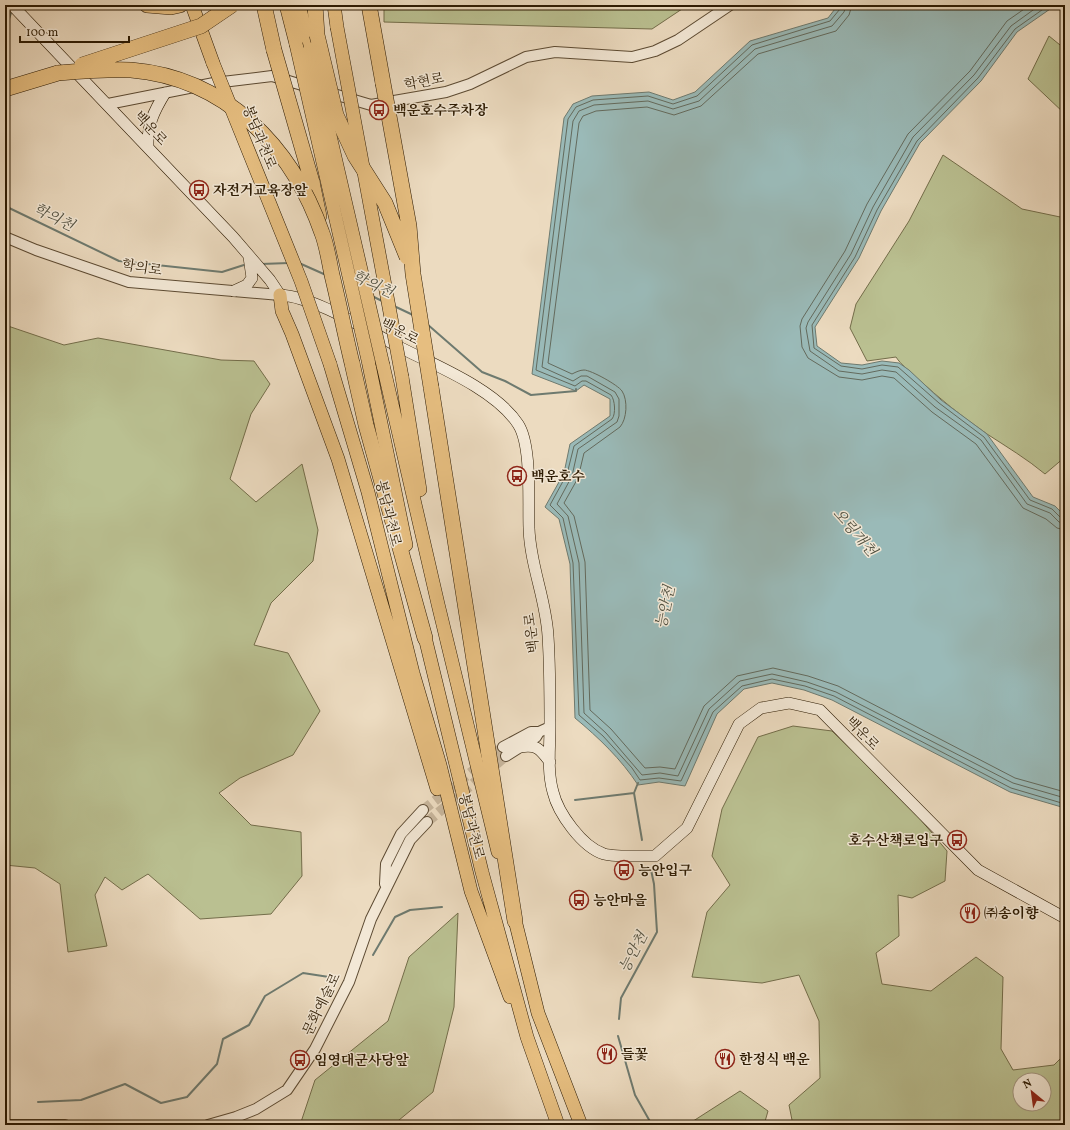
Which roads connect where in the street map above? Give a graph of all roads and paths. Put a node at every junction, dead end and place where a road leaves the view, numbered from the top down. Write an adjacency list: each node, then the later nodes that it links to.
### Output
1 (12, 5): 16 (main road, 백운로)
2 (147, 5): 3 (highway)
3 (180, 5)
4 (192, 5): 33 (highway, 봉담과천로, bridge)
5 (232, 5): 13 (highway, bridge)
6 (264, 5): 18 (highway, bridge)
7 (286, 5): 25 (highway, 봉담과천로, bridge)
8 (300, 5): 24 (highway, 봉담과천로, bridge)
9 (314, 5): 21 (highway, bridge)
10 (334, 5): 24 (highway, 봉담과천로, bridge)
11 (369, 5): 21 (highway, bridge)
12 (730, 5): 15 (street, 학현로)
13 (58, 73): 14 (highway); 18 (highway, bridge)
14 (5, 89)
15 (165, 93): 16 (street, 학현로); 17 (main road)
16 (108, 104): 17 (main road, 백운로)
17 (148, 147): 20 (main road, 백운로)
18 (322, 234): 25 (highway, bridge)
19 (5, 237): 22 (street, 학의로)
20 (257, 271): 22 (main road); 23 (main road, 백운로)
21 (414, 274): 35 (highway, bridge)
22 (234, 291): 23 (street, 학의로)
23 (280, 296): 26 (main road, 백운로); 33 (highway)
24 (438, 604): 35 (highway, 봉담과천로)
25 (425, 638): 36 (highway, 봉담과천로)
26 (550, 727): 27 (street); 29 (main road, 백운로)
27 (539, 732): 28 (street); 28 (street)
28 (520, 747): 29 (main road)
29 (550, 762): 34 (main road, 백운로)
30 (423, 810): 32 (street, 문화예술로)
31 (427, 822): 32 (street, 문화예술로)
32 (384, 890): 39 (street, 문화예술로)
33 (471, 891): 36 (highway, 봉담과천로)
34 (1065, 918)
35 (515, 921): 41 (highway, 봉담과천로)
36 (528, 1037): 40 (highway, 봉담과천로)
37 (5, 1125): 38 (street)
38 (65, 1125)
39 (208, 1125)
40 (558, 1125)
41 (581, 1125)

